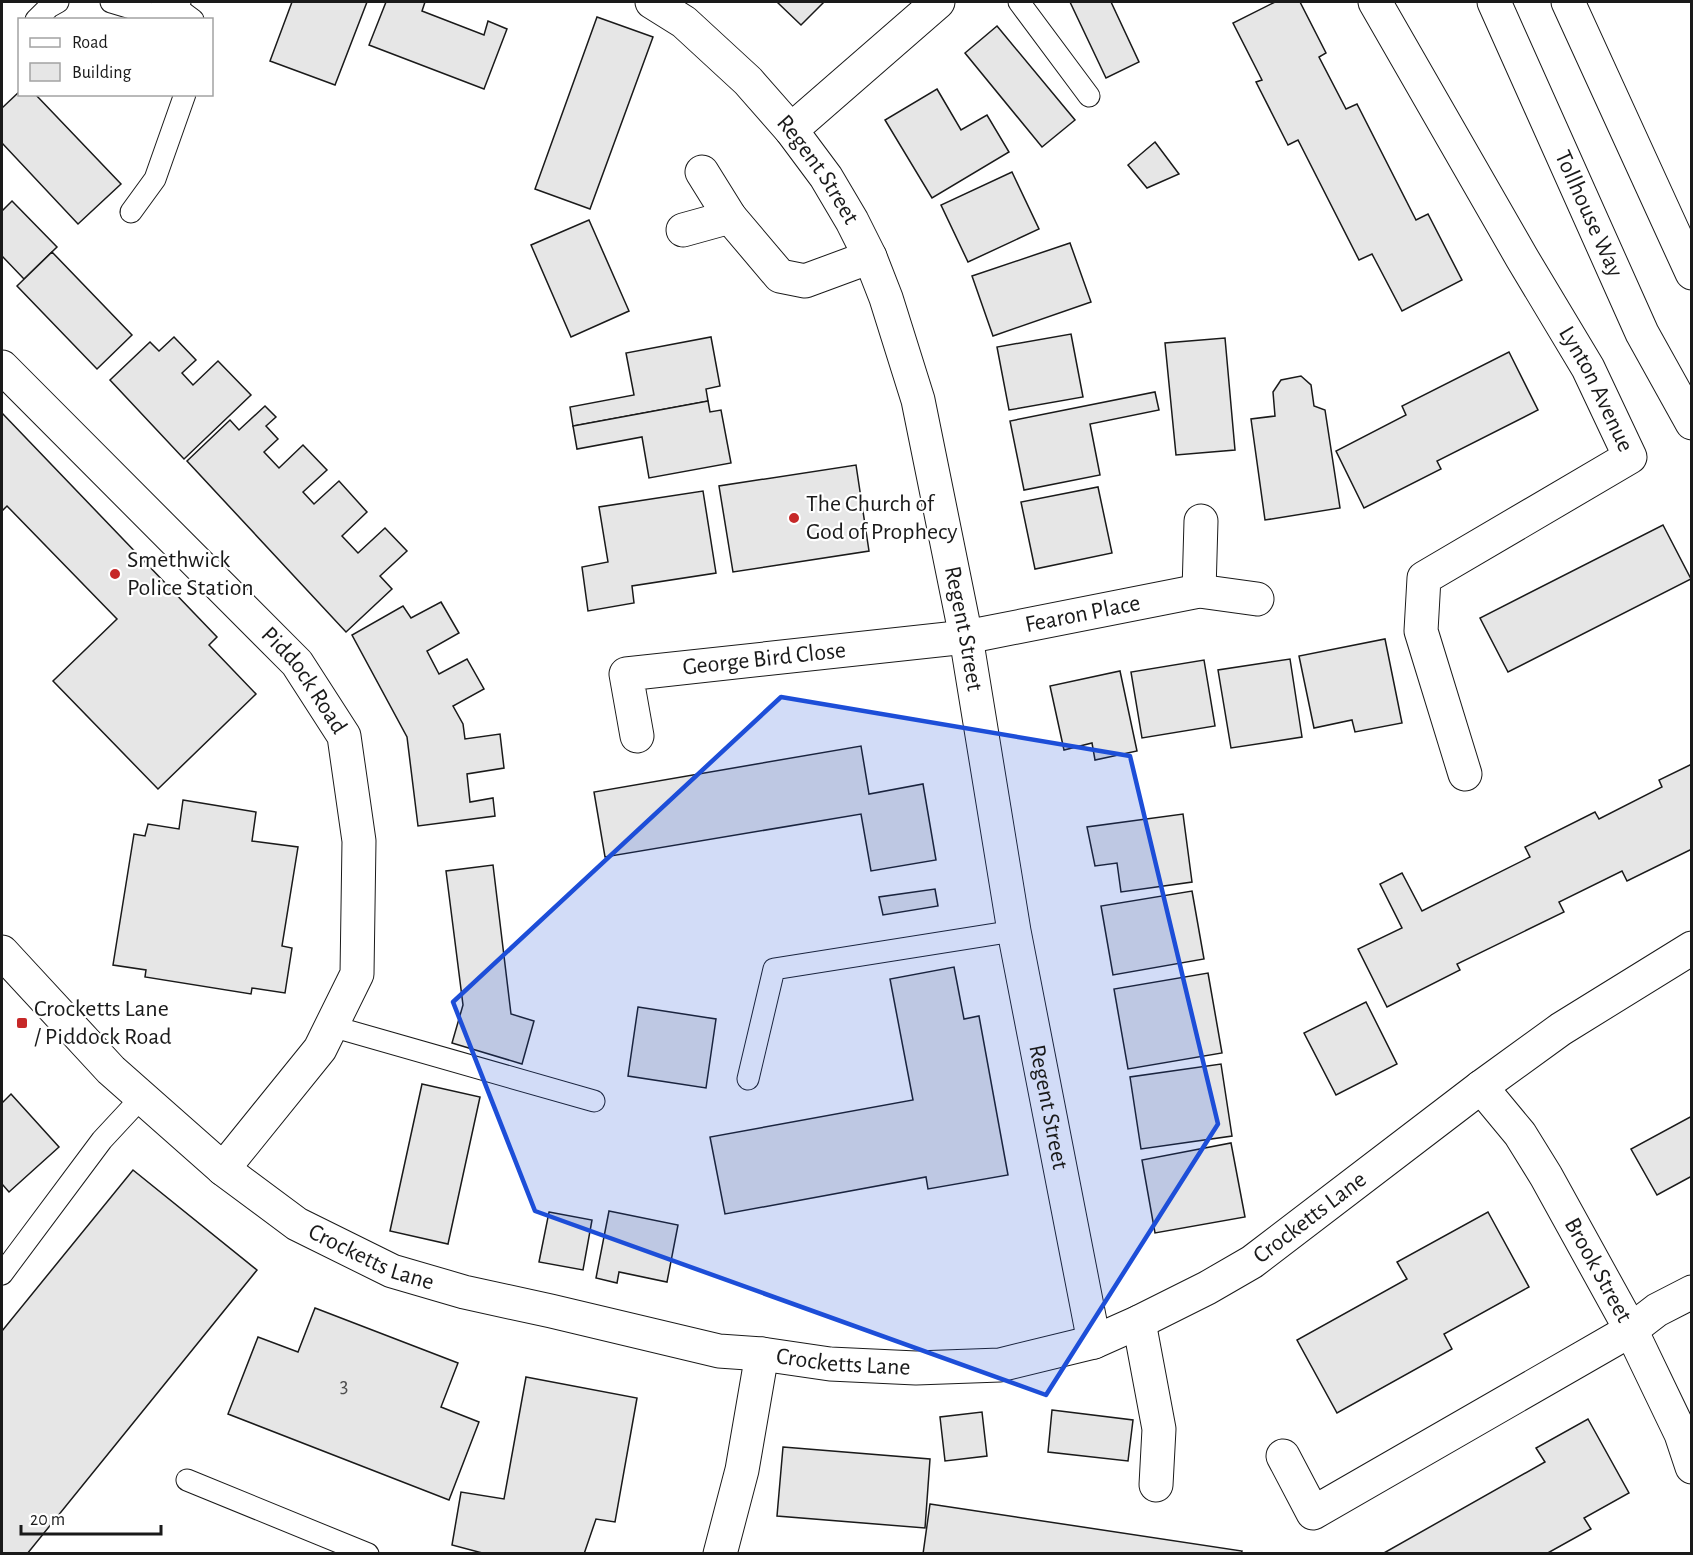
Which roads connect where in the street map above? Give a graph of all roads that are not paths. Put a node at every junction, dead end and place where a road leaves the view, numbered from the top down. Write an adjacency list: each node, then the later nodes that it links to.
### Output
1 (58, 2): 10 (lane)
2 (111, 2): 9 (lane)
3 (652, 2): 13 (street, Regent Street)
4 (938, 2): 13 (street)
5 (1019, 2): 12 (lane)
6 (1375, 2): 27 (street, Lynton Avenue)
7 (1494, 2): 21 (street, Tollhouse Way)
8 (1568, 2): 19 (street)
9 (183, 10)
10 (38, 18)
11 (184, 96): 15 (lane)
12 (1089, 96)
13 (791, 130): 18 (street, Regent Street)
14 (702, 172): 16 (street)
15 (131, 212)
16 (730, 218): 17 (street); 18 (street)
17 (683, 230)
18 (870, 257): 25 (street, Regent Street)
19 (1692, 273)
20 (2, 367): 31 (street, Piddock Road)
21 (1692, 423)
22 (1201, 520): 23 (street)
23 (1199, 591): 24 (street, Fearon Place); 25 (street, Fearon Place)
24 (1257, 599)
25 (966, 636): 26 (street, George Bird Close); 28 (street, Regent Street)
26 (637, 736)
27 (1465, 774)
28 (1014, 932): 32 (lane); 41 (street, Regent Street)
29 (1692, 948): 33 (street, Crocketts Lane)
30 (2, 952): 34 (street, Crocketts Lane)
31 (332, 1026): 35 (lane); 36 (street, Piddock Road)
32 (748, 1079)
33 (1480, 1087): 39 (street, Crocketts Lane); 40 (street, Brook Street)
34 (141, 1098): 36 (street, Crocketts Lane); 37 (lane)
35 (594, 1101)
36 (223, 1168): 42 (street, Crocketts Lane)
37 (2, 1274)
38 (1692, 1292): 40 (street)
39 (1139, 1322): 41 (street, Crocketts Lane); 46 (street)
40 (1631, 1330): 43 (street); 44 (street, Brook Street)
41 (1094, 1342): 42 (street, Crocketts Lane)
42 (762, 1354): 48 (street)
43 (1283, 1456)
44 (1692, 1467)
45 (187, 1480): 47 (lane)
46 (1156, 1485)
47 (368, 1554)
48 (720, 1554)

